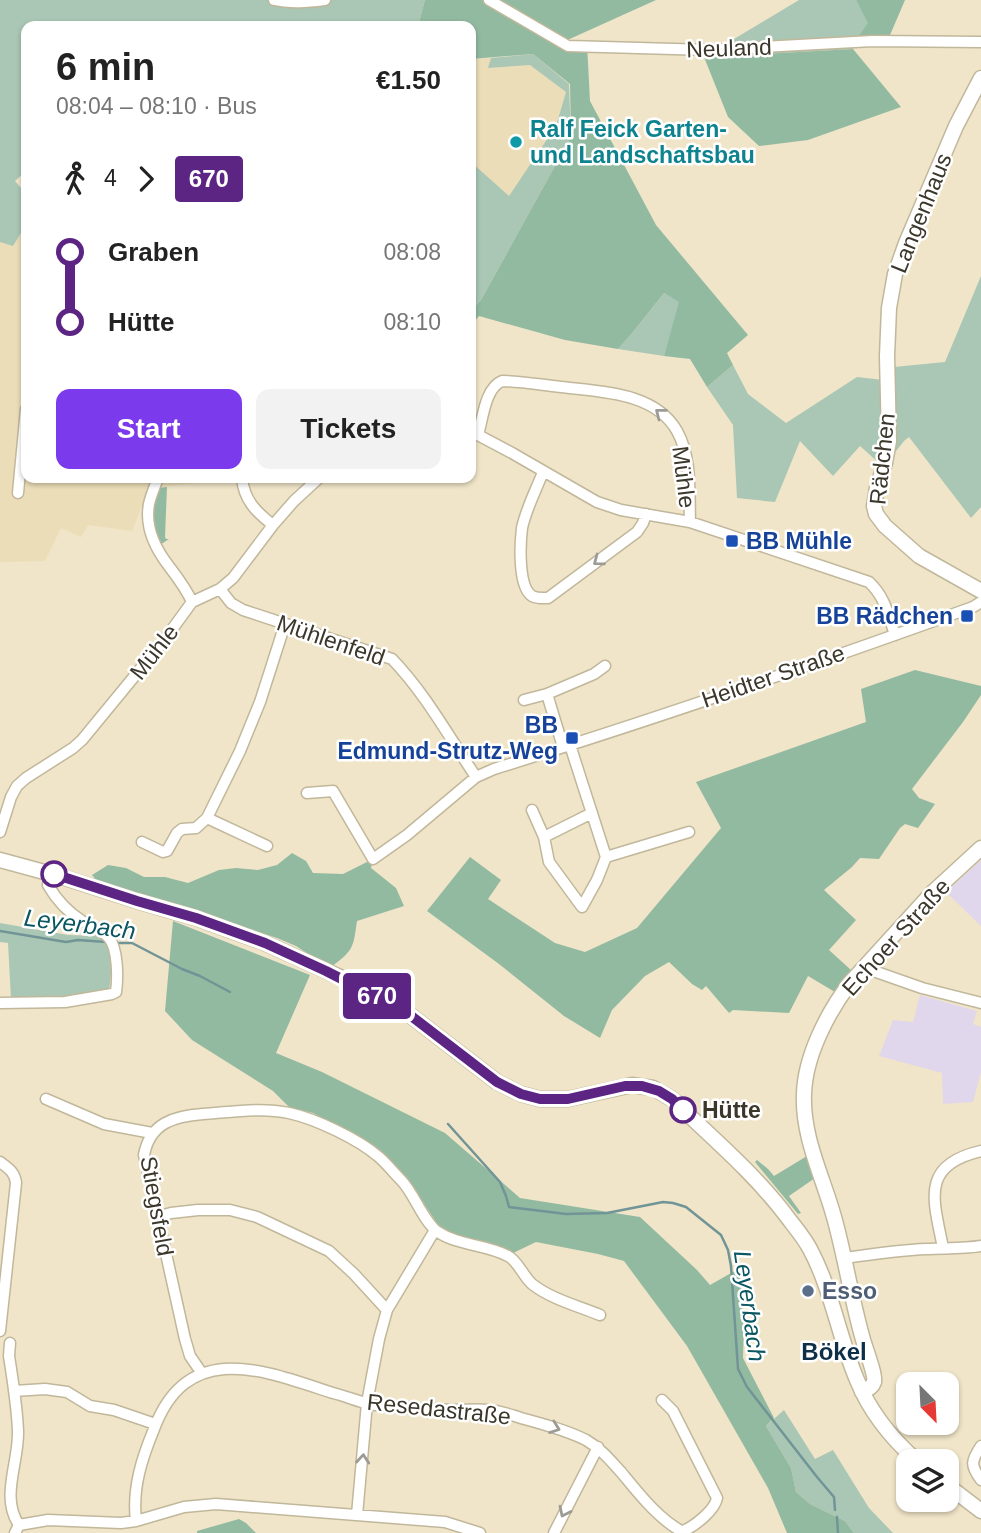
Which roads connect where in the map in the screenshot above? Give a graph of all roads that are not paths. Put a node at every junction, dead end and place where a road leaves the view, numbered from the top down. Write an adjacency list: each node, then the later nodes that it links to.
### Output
1 (274, 0): 2 (street)
2 (325, 0)
3 (489, 0): 4 (street, Neuland)
4 (981, 41)
5 (981, 78): 6 (main road, Langenhaus)
6 (887, 356): 19 (main road, Rädchen)
7 (476, 431): 16 (street, Mühle, one-way to 7)
8 (476, 435): 10 (street, Mühle)
9 (21, 462): 14 (street)
10 (543, 472): 15 (street, Mühle); 15 (street, Mühle, one-way to 10)
11 (156, 483): 20 (street)
12 (243, 483): 17 (street)
13 (314, 483): 17 (street, Mühle)
14 (18, 493)
15 (646, 514): 16 (street, Mühle)
16 (690, 522): 23 (street, Mühle)
17 (272, 525): 18 (street, Mühle)
18 (220, 589): 20 (street, Mühle); 22 (street, Mühlenfeld)
19 (981, 591)
20 (192, 602): 33 (street, Mühle)
21 (981, 602): 23 (street, Heidter Straße)
22 (285, 624): 28 (street, Mühlenfeld); 32 (street)
23 (895, 635): 27 (street, Heidter Straße)
24 (604, 666): 25 (street)
25 (547, 694): 26 (street); 27 (street)
26 (524, 700)
27 (567, 746): 28 (street, Heidter Straße); 31 (street)
28 (476, 777): 29 (street, Heidter Straße)
29 (307, 793)
30 (532, 810): 35 (street)
31 (592, 813): 35 (street); 39 (street)
32 (207, 818): 36 (street); 37 (street)
33 (0, 832)
34 (689, 832): 39 (street)
35 (544, 837): 39 (street)
36 (142, 842)
37 (267, 846)
38 (981, 848): 42 (main road, Echoer Straße)
39 (606, 857)
40 (0, 860): 41 (main road)
41 (50, 873): 43 (street); 60 (main road)
42 (864, 968): 44 (street); 53 (main road, Echoer Straße)
43 (0, 1003)
44 (981, 1003)
45 (46, 1099): 46 (street)
46 (152, 1133): 49 (street, Stiegsfeld); 50 (street, Stiegsfeld)
47 (981, 1151): 52 (street)
48 (0, 1162): 56 (street)
49 (157, 1217): 54 (street); 58 (street, Stiegsfeld)
50 (435, 1230): 54 (street); 55 (street)
51 (981, 1247): 52 (street)
52 (943, 1248): 53 (street)
53 (845, 1258): 60 (main road, Echoer Straße)
54 (387, 1310): 62 (street)
55 (600, 1315)
56 (0, 1331)
57 (9, 1343): 59 (street)
58 (201, 1373): 62 (street, Resedastraße); 63 (street)
59 (14, 1391): 63 (street); 72 (street)
60 (862, 1392): 66 (main road)
61 (662, 1400): 73 (street)
62 (367, 1403): 65 (street, Resedastraße, one-way to 65); 70 (street, one-way to 62)
63 (155, 1424): 71 (street)
64 (981, 1446): 67 (street)
65 (598, 1447): 73 (street, Resedastraße); 75 (street, one-way to 75)
66 (904, 1449)
67 (981, 1480)
68 (959, 1494): 69 (main road)
69 (981, 1511)
70 (357, 1516): 71 (street); 74 (street)
71 (136, 1521): 72 (street)
72 (17, 1529)
73 (684, 1532)
74 (480, 1533)
75 (554, 1533)

